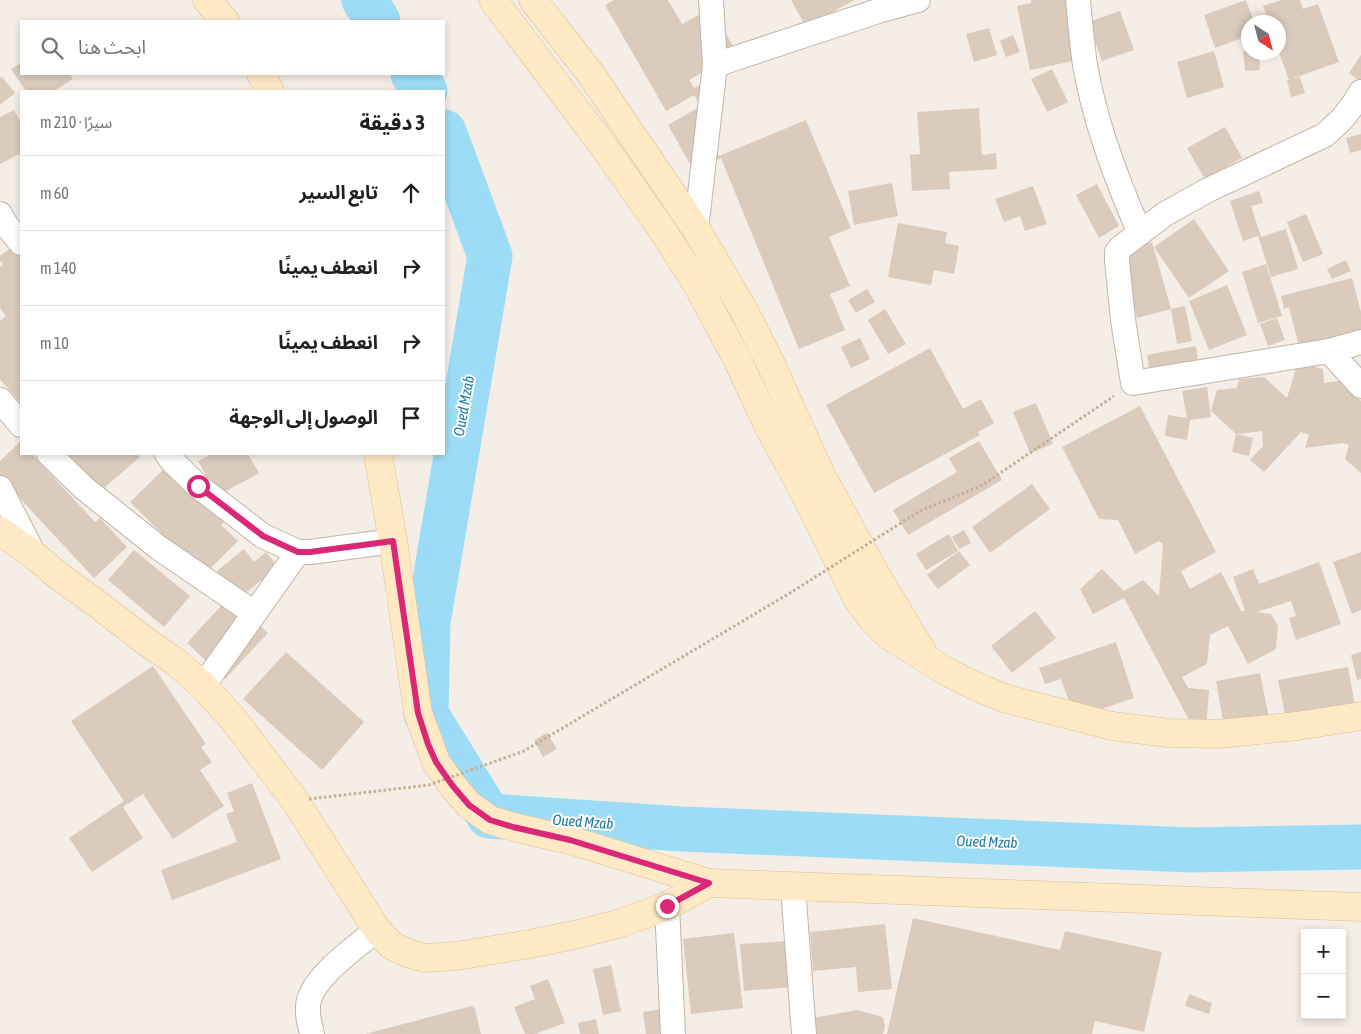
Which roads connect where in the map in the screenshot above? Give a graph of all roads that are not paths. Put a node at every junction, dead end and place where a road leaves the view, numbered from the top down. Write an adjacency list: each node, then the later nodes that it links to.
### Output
1 (207, 0): 7 (main road)
2 (493, 0): 30 (main road)
3 (533, 0): 13 (main road)
4 (710, 0): 8 (street)
5 (918, 0): 8 (street)
6 (1078, 0): 14 (street)
7 (224, 20)
8 (715, 65): 13 (street)
9 (261, 75): 10 (main road)
10 (269, 90)
11 (1361, 92): 14 (street)
12 (2, 223): 15 (street)
13 (696, 229): 30 (main road)
14 (1140, 233): 17 (street)
15 (20, 242)
16 (1361, 342): 17 (street)
17 (1330, 351): 18 (street)
18 (1361, 386)
19 (0, 400): 20 (street)
20 (20, 424)
21 (50, 455): 29 (street)
22 (168, 455): 27 (street)
23 (378, 455): 26 (main road)
24 (0, 488): 28 (street)
25 (0, 531): 28 (main road)
26 (393, 541): 27 (street); 33 (main road)
27 (298, 552): 29 (street)
28 (34, 556): 31 (main road)
29 (254, 613): 31 (street)
30 (926, 658): 32 (main road)
31 (203, 686): 37 (main road)
32 (1361, 716)
33 (709, 883): 34 (main road); 35 (main road)
34 (793, 887): 36 (main road); 40 (street)
35 (667, 906): 37 (main road); 39 (street)
36 (1361, 907)
37 (377, 930): 38 (street)
38 (312, 1034)
39 (674, 1034)
40 (804, 1034)

